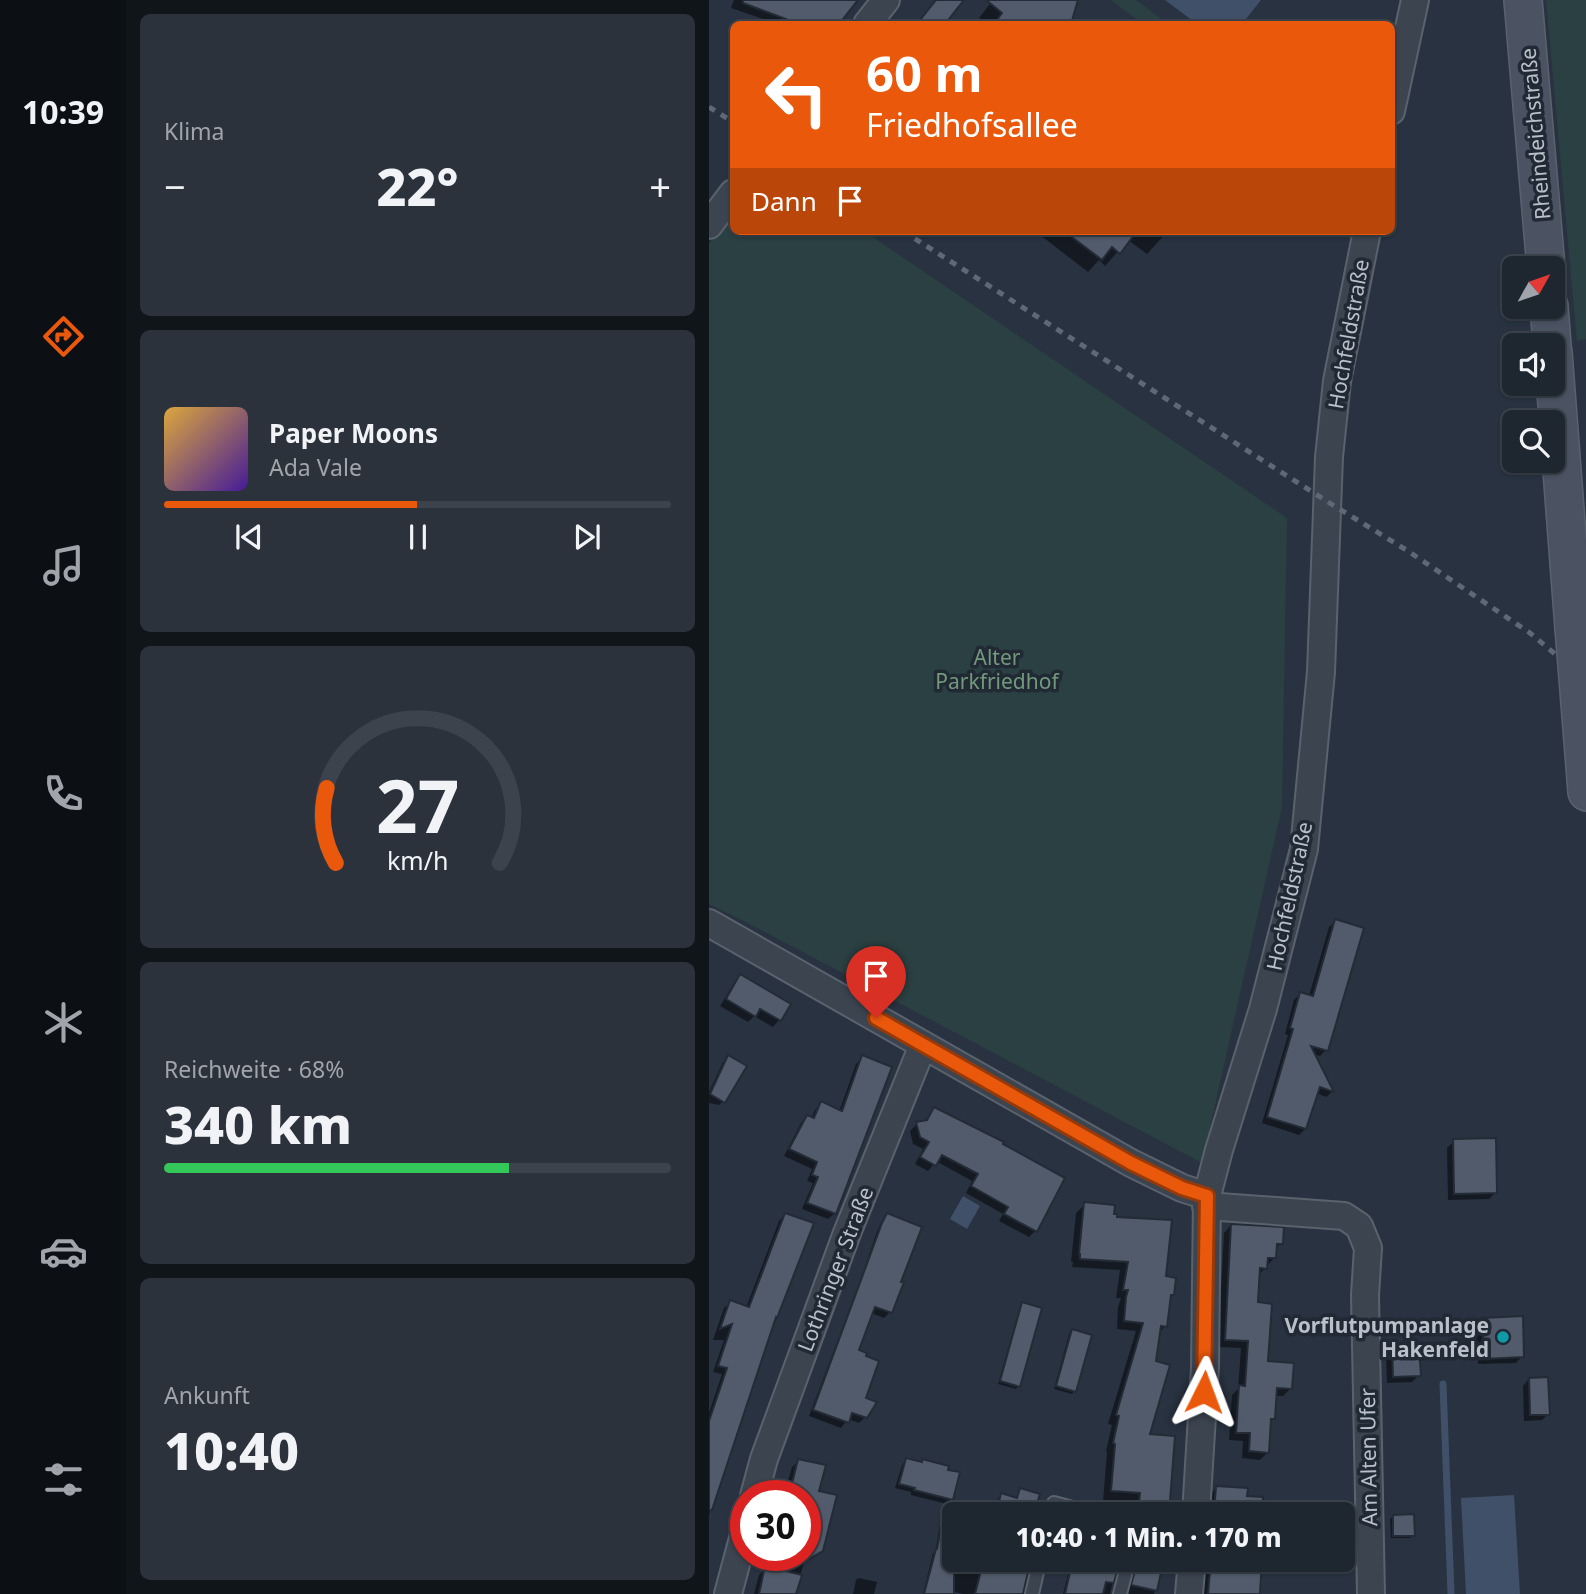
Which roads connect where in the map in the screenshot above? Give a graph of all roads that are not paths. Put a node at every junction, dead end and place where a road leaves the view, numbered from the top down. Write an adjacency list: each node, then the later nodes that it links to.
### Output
1 (886, 0): 4 (street)
2 (1415, 0): 5 (street)
3 (1523, 0): 9 (main road, Rheindeichstraße)
4 (869, 21)
5 (1395, 92)
6 (730, 197): 7 (street)
7 (709, 225)
8 (1366, 235): 15 (street, Hochfeldstraße)
9 (1544, 256)
10 (1561, 396): 11 (main road)
11 (1575, 476): 12 (main road, bridge)
12 (1586, 792)
13 (709, 923): 14 (street, Am Alten Ufer)
14 (923, 1045): 15 (street, Am Alten Ufer); 16 (street, Lothringer Straße)
15 (1207, 1201): 17 (street, Hochfeldstraße); 26 (street, Am Alten Ufer)
16 (758, 1480)
17 (1197, 1502)
18 (734, 1571): 22 (street)
19 (1037, 1572): 23 (lane)
20 (1126, 1572): 24 (lane)
21 (1191, 1572): 25 (street)
22 (728, 1594)
23 (1032, 1594)
24 (1120, 1594)
25 (1189, 1594)
26 (1371, 1594)

